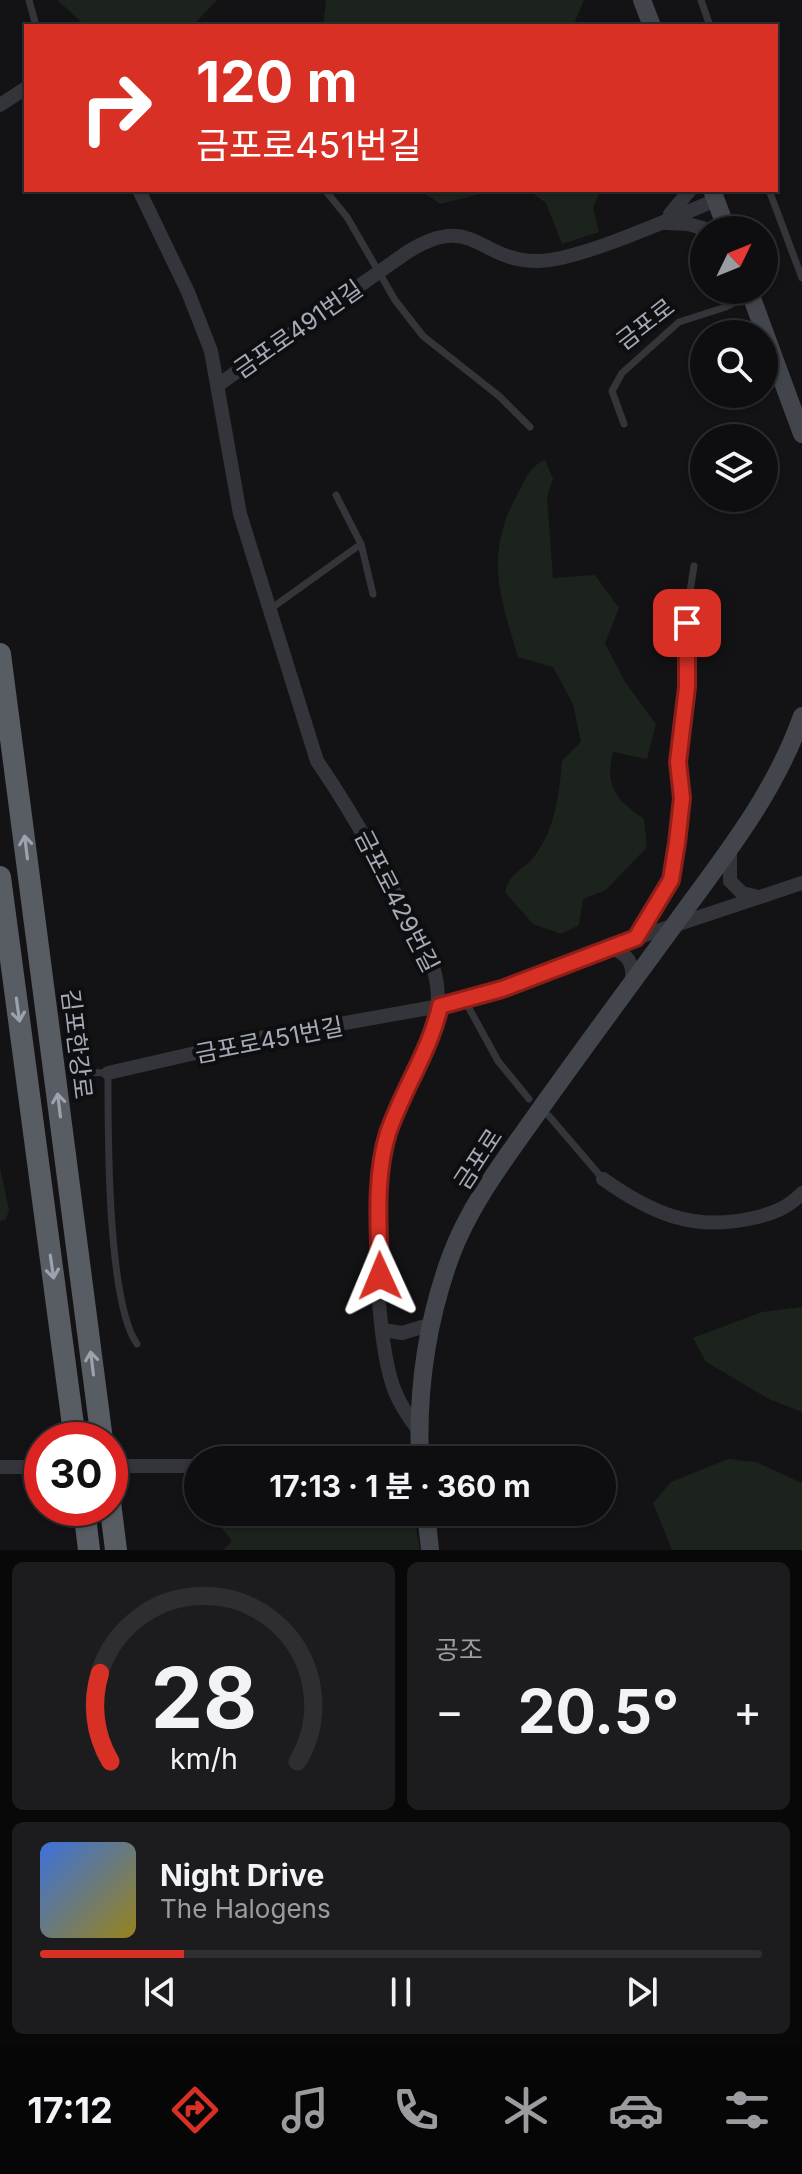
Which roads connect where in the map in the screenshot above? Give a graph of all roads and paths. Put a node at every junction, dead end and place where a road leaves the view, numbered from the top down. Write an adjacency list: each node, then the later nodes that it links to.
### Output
1 (29, 0): 4 (lane)
2 (642, 0): 5 (main road)
3 (701, 0): 6 (lane)
4 (35, 24)
5 (651, 24)
6 (709, 24)
7 (24, 89): 8 (street)
8 (0, 105)
9 (140, 192): 21 (street, 금포로429번길)
10 (327, 192): 17 (lane, 금포로491번길)
11 (688, 192): 15 (street)
12 (770, 192): 18 (lane)
13 (714, 195): 14 (main road); 15 (street, 금포로491번길)
14 (722, 216)
15 (660, 222): 16 (street); 17 (street, 금포로491번길)
16 (690, 225)
17 (377, 273): 21 (street, 금포로491번길); 23 (lane, 금포로491번길)
18 (802, 278)
19 (731, 304): 22 (lane, 금포로)
20 (754, 304): 24 (main road, 금포로)
21 (218, 385): 29 (street, 금포로429번길)
22 (624, 424)
23 (530, 427)
24 (802, 434)
25 (336, 495): 26 (lane)
26 (361, 544): 28 (lane); 29 (lane)
27 (694, 566): 37 (lane)
28 (373, 594)
29 (268, 611): 41 (street, 금포로429번길)
30 (0, 654): 52 (highway, 김포한강로, one-way to 30)
31 (802, 716): 32 (main road, 금포로)
32 (730, 849): 35 (street); 36 (main road, 금포로)
33 (0, 877): 51 (highway, one-way to 51)
34 (802, 883): 35 (street)
35 (755, 897): 36 (street)
36 (675, 924): 37 (street, 금포로451번길); 39 (main road, 금포로)
37 (636, 938): 38 (street, 금포로451번길)
38 (609, 947): 39 (street); 40 (street, 금포로451번길)
39 (632, 983): 48 (main road, 금포로)
40 (464, 999): 41 (street, 금포로451번길); 44 (lane)
41 (440, 1006): 43 (street, 금포로451번길); 49 (street, 금포로429번길)
42 (73, 1072): 43 (lane, 금포로451번길)
43 (108, 1073): 50 (lane)
44 (529, 1099)
45 (549, 1116): 46 (lane)
46 (603, 1179): 47 (street)
47 (802, 1193)
48 (432, 1324): 49 (street); 53 (main road, 금포로)
49 (383, 1330): 53 (street, 금포로429번길)
50 (137, 1344)
51 (73, 1422)
52 (100, 1422)
53 (419, 1431): 54 (main road, 금포로)
54 (420, 1446)
55 (128, 1466): 56 (street)
56 (184, 1466)
57 (0, 1467): 58 (street)
58 (24, 1467)
59 (86, 1526): 62 (highway)
60 (113, 1526): 63 (highway)
61 (427, 1526): 64 (main road)
62 (89, 1550)
63 (116, 1550)
64 (430, 1550)

